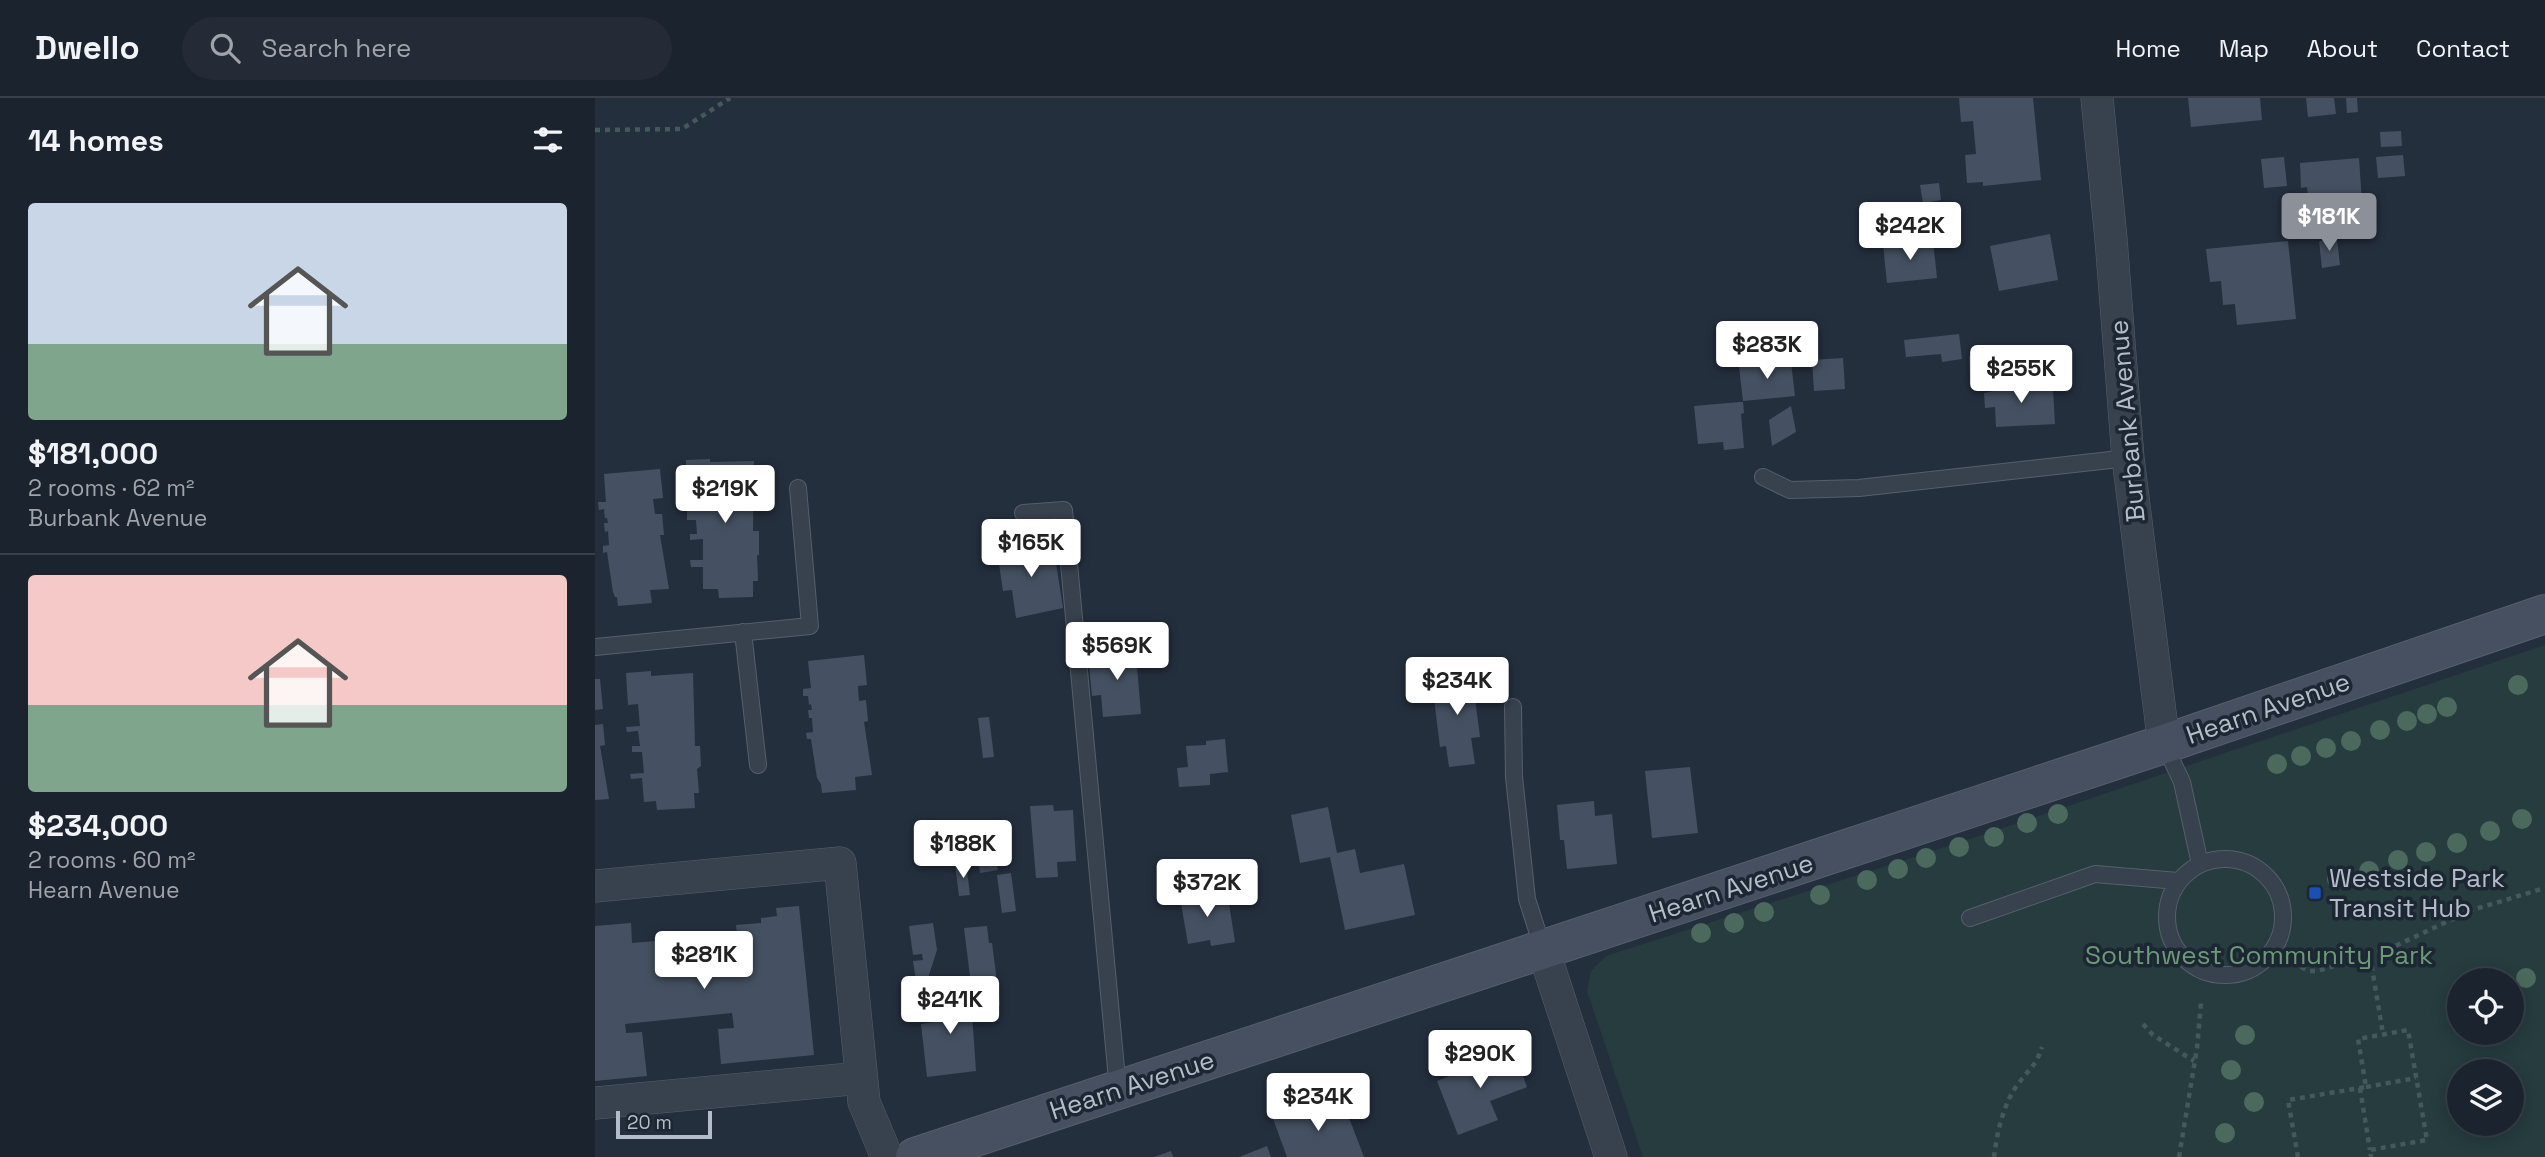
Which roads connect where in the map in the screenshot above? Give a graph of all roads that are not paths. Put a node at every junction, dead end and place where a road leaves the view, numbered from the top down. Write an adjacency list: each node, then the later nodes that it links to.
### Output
1 (2097, 98): 2 (street, Burbank Avenue)
2 (2128, 458): 3 (lane); 10 (street, Burbank Avenue)
3 (1763, 477)
4 (799, 488): 7 (lane)
5 (1023, 513): 18 (lane)
6 (2545, 614): 10 (main road, Hearn Avenue)
7 (743, 632): 8 (lane); 11 (lane)
8 (595, 647)
9 (1513, 707): 16 (lane)
10 (2164, 744): 12 (lane); 16 (main road, Hearn Avenue)
11 (758, 765)
12 (2200, 864): 13 (lane); 13 (lane)
13 (2178, 881): 15 (lane)
14 (595, 886): 17 (street)
15 (1971, 918)
16 (1543, 949): 18 (main road, Hearn Avenue); 22 (street)
17 (861, 1078): 19 (street); 20 (street)
18 (1118, 1090): 21 (main road, Hearn Avenue)
19 (595, 1102)
20 (887, 1157)
21 (915, 1157)
22 (1611, 1157)

